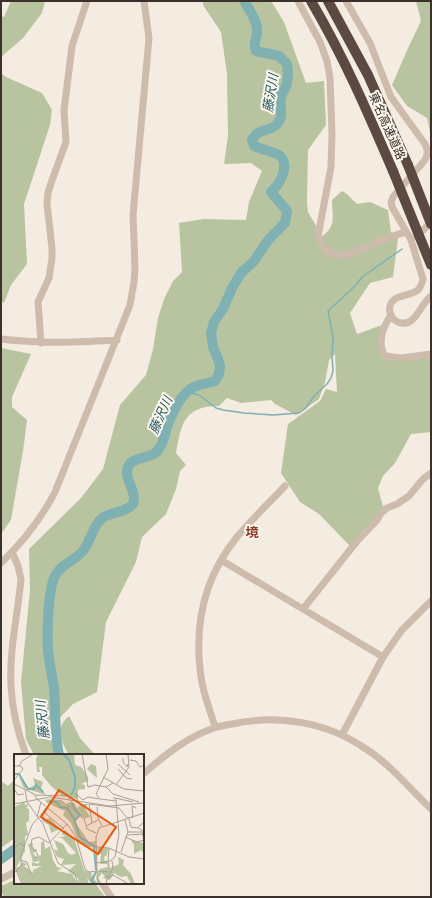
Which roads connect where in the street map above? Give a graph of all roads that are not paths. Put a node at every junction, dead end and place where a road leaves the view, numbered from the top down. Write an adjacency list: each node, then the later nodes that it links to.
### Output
1 (87, 1): 15 (street)
2 (144, 1): 14 (street)
3 (298, 1): 8 (street)
4 (311, 1): 10 (highway, 東名高速道路, bridge)
5 (328, 1): 7 (highway, 東名高速道路, bridge)
6 (346, 1): 8 (street)
7 (431, 223): 9 (street)
8 (406, 232): 9 (street)
9 (411, 240): 12 (street)
10 (431, 265)
11 (431, 296): 12 (street)
12 (391, 315): 16 (street)
13 (1, 339): 15 (street)
14 (117, 340): 15 (street); 19 (street)
15 (41, 343)
16 (431, 354)
17 (431, 474): 23 (street)
18 (285, 486): 20 (street)
19 (12, 552): 21 (street); 27 (street)
20 (221, 560): 23 (street); 25 (street)
21 (1, 563)
22 (431, 601): 24 (street)
23 (303, 609): 24 (street)
24 (383, 657): 26 (street)
25 (215, 727): 26 (street); 28 (street)
26 (342, 735): 29 (street)
27 (26, 754)
28 (144, 773)
29 (431, 809)
30 (14, 872): 31 (street)
31 (1, 879)
32 (103, 884): 33 (street)
33 (111, 897)

